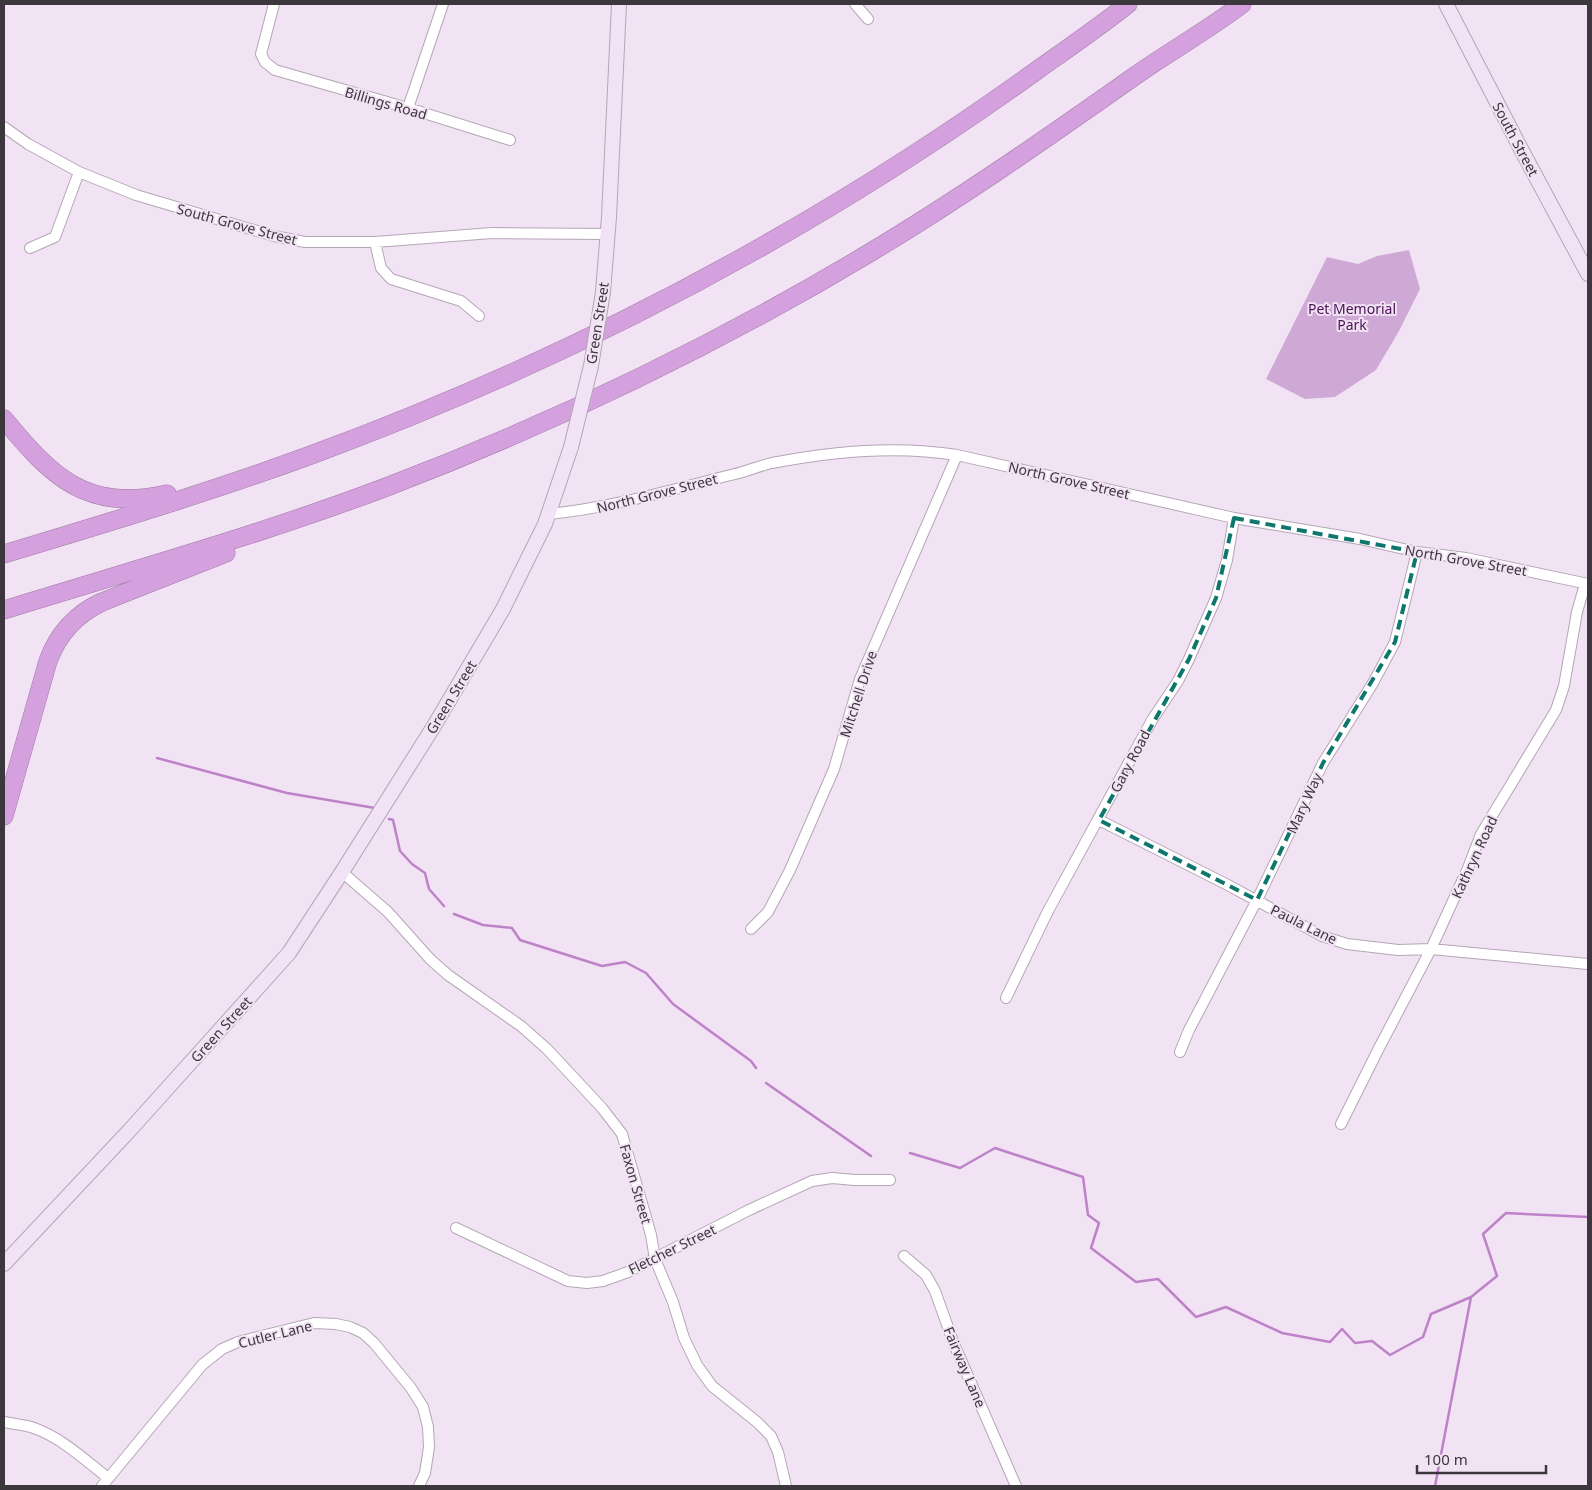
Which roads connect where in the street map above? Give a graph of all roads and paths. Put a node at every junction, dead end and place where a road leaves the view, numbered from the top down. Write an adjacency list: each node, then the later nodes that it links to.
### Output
1 (274, 4): 9 (street, Billings Road)
2 (443, 4): 9 (street)
3 (619, 4): 13 (main road, Green Street)
4 (855, 4): 8 (street)
5 (1128, 4): 20 (highway)
6 (1242, 4): 21 (highway)
7 (1446, 4): 16 (main road, South Street)
8 (868, 19)
9 (408, 108): 11 (street, Billings Road)
10 (4, 127): 12 (street, South Grove Street)
11 (510, 140)
12 (79, 172): 14 (street, South Grove Street); 15 (street)
13 (608, 234): 14 (street, South Grove Street); 22 (main road, Green Street, bridge)
14 (374, 242): 17 (street)
15 (30, 248)
16 (1588, 274)
17 (479, 316)
18 (4, 419): 20 (highway)
19 (957, 455): 22 (street, North Grove Street); 23 (street, North Grove Street); 32 (street, Mitchell Drive)
20 (282, 466): 25 (highway)
21 (355, 498): 27 (highway); 28 (highway)
22 (549, 514): 30 (main road, Green Street)
23 (1234, 518): 24 (street, North Grove Street); 29 (street, Gary Road)
24 (1417, 552): 26 (street, North Grove Street); 31 (street, Mary Way)
25 (4, 554)
26 (1587, 584): 33 (street, Kathryn Road)
27 (4, 610)
28 (4, 816)
29 (1099, 820): 31 (street, Paula Lane); 35 (street, Gary Road)
30 (342, 872): 41 (street, Faxon Street); 42 (main road, Green Street)
31 (1257, 900): 33 (street, Paula Lane); 36 (street, Mary Way)
32 (751, 929)
33 (1431, 949): 34 (street, Paula Lane); 37 (street, Kathryn Road)
34 (1588, 964)
35 (1006, 998)
36 (1180, 1052)
37 (1341, 1124)
38 (890, 1180): 41 (street, Fletcher Street)
39 (456, 1228): 41 (street, Fletcher Street)
40 (904, 1256): 47 (street, Fairway Lane)
41 (655, 1259): 46 (street, Faxon Street)
42 (4, 1264)
43 (4, 1422): 44 (street)
44 (105, 1482): 45 (street, Cutler Lane)
45 (419, 1486)
46 (786, 1486)
47 (1016, 1486)

